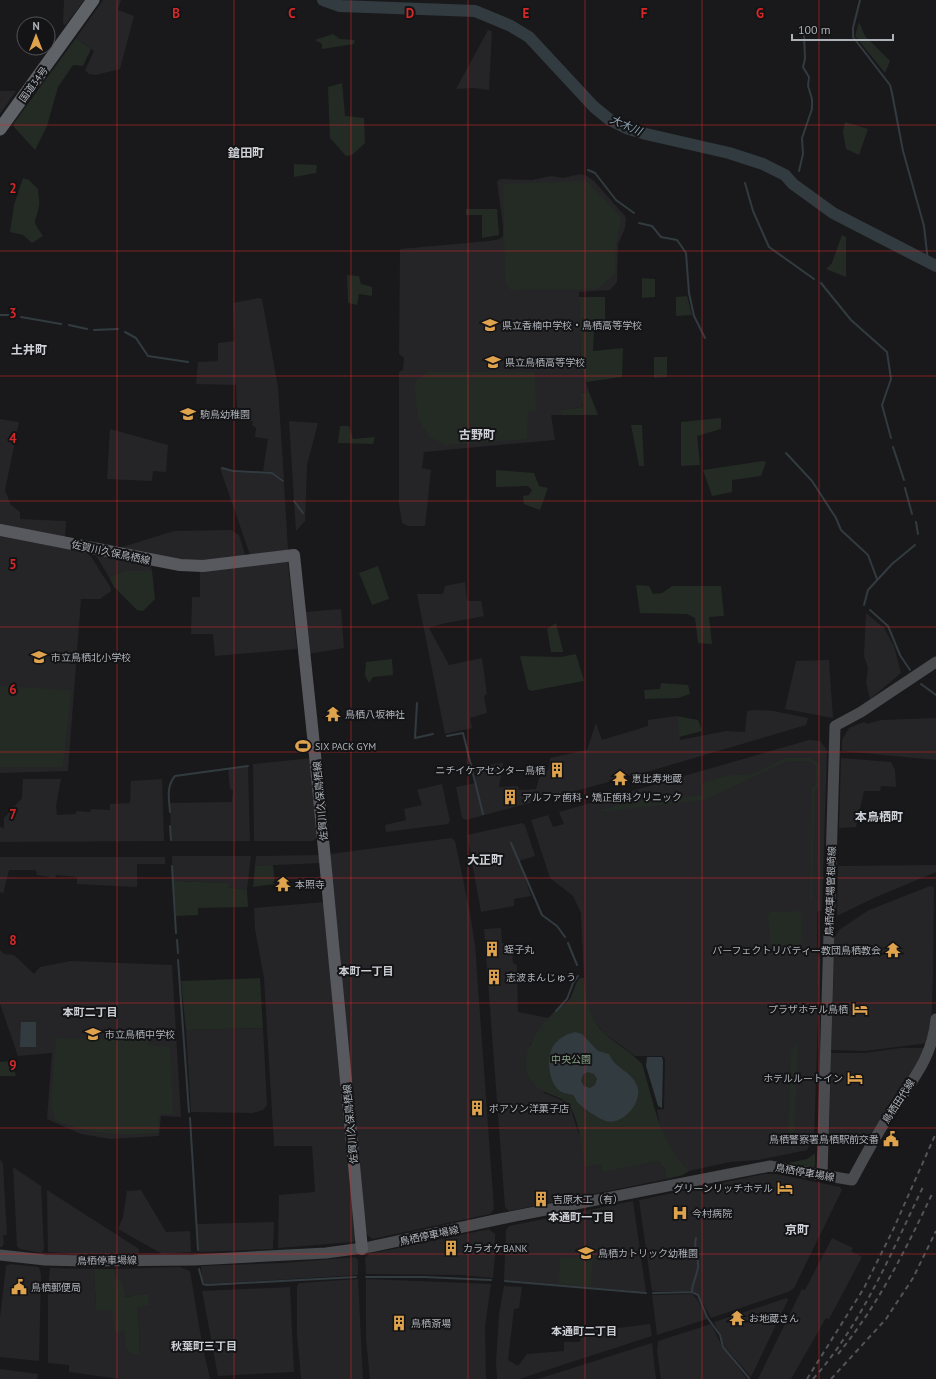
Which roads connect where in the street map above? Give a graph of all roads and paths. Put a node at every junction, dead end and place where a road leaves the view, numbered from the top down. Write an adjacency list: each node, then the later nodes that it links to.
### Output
1 (93, 0): 2 (highway, 国道34号)
2 (0, 129)
3 (0, 530): 8 (main road, 佐賀川久保鳥栖線)
4 (936, 662): 6 (main road, 鳥栖停車場曽根崎線)
5 (936, 1019): 7 (main road, 鳥栖田代線)
6 (822, 1176): 7 (main road, 鳥栖停車場線); 8 (main road, 鳥栖停車場線)
7 (852, 1180)
8 (362, 1249): 9 (main road, 鳥栖停車場線)
9 (0, 1254)

